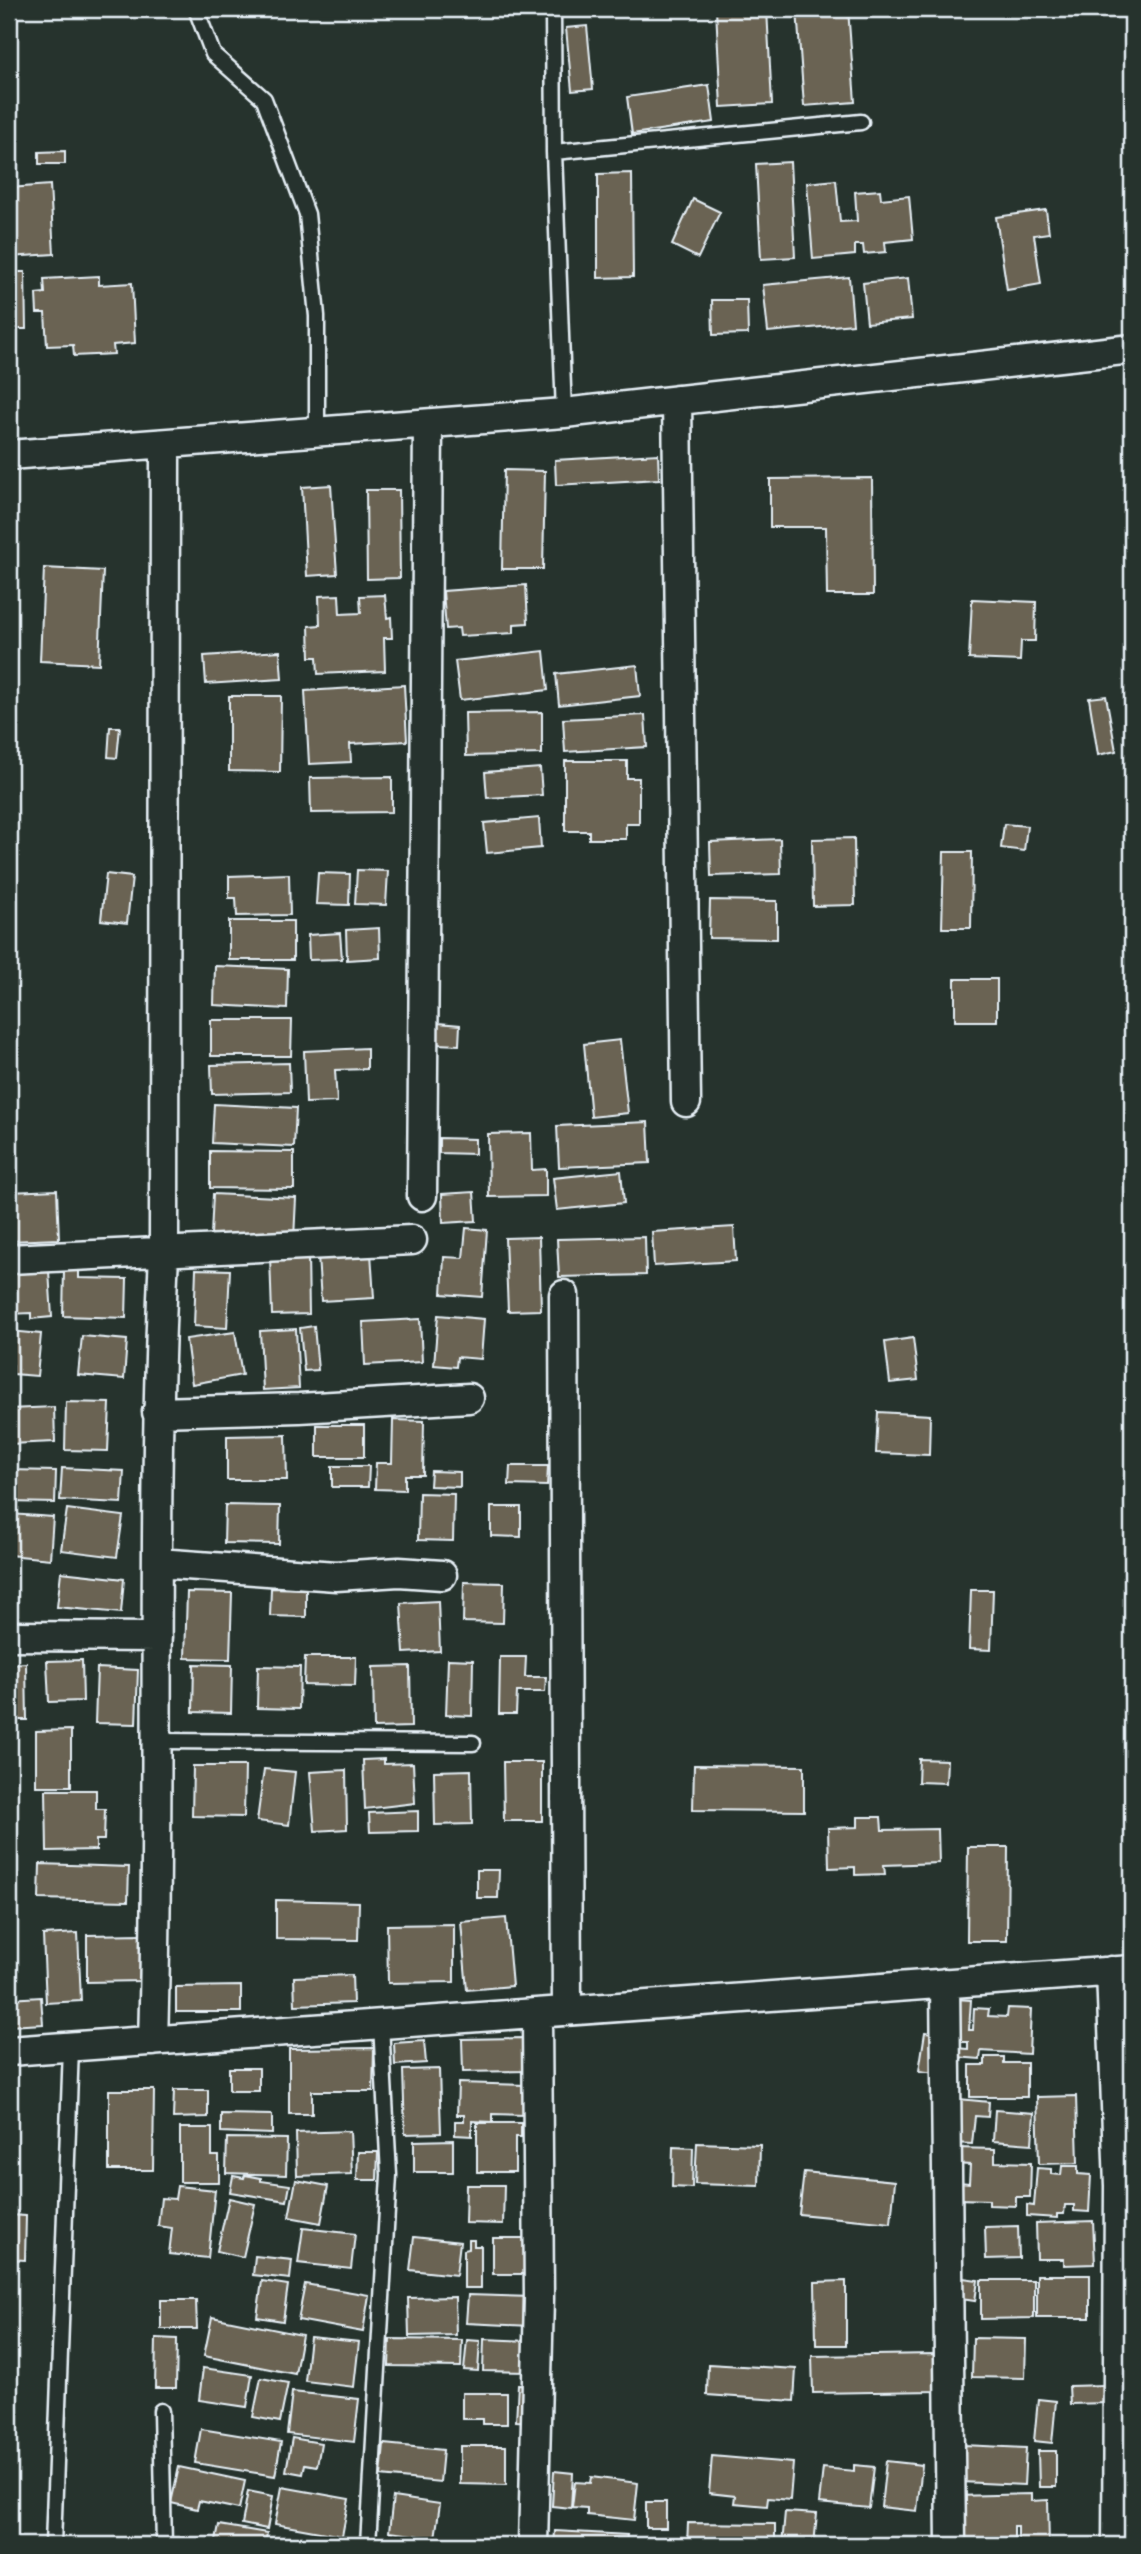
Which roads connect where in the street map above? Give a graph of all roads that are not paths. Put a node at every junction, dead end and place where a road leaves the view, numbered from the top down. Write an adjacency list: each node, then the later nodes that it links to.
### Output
1 (196, 9): 9 (lane)
2 (553, 9): 4 (lane)
3 (861, 122): 4 (lane)
4 (554, 152): 7 (lane)
5 (1132, 349): 6 (street)
6 (677, 400): 7 (street); 12 (street)
7 (564, 413): 8 (street)
8 (428, 425): 9 (street); 13 (street)
9 (317, 433): 10 (street)
10 (166, 444): 11 (street); 15 (street)
11 (9, 455)
12 (686, 1102)
13 (422, 1196)
14 (412, 1240): 15 (street)
15 (164, 1254): 16 (street); 19 (street)
16 (9, 1259)
17 (564, 1295): 28 (street)
18 (469, 1398): 19 (street)
19 (157, 1412): 20 (street)
20 (158, 1563): 21 (street); 23 (street)
21 (442, 1575)
22 (9, 1636): 23 (street)
23 (158, 1637): 24 (street)
24 (158, 1741): 25 (lane); 31 (street)
25 (472, 1743)
26 (1122, 1971): 27 (street); 40 (street)
27 (945, 1983): 28 (street); 39 (street)
28 (567, 2011): 29 (street)
29 (537, 2014): 30 (street); 38 (street)
30 (381, 2024): 31 (street); 37 (lane)
31 (153, 2041): 32 (street)
32 (71, 2047): 33 (street); 35 (lane)
33 (9, 2051)
34 (161, 2411): 36 (lane)
35 (54, 2545)
36 (164, 2545)
37 (368, 2545)
38 (533, 2545)
39 (951, 2545)
40 (1117, 2545)

